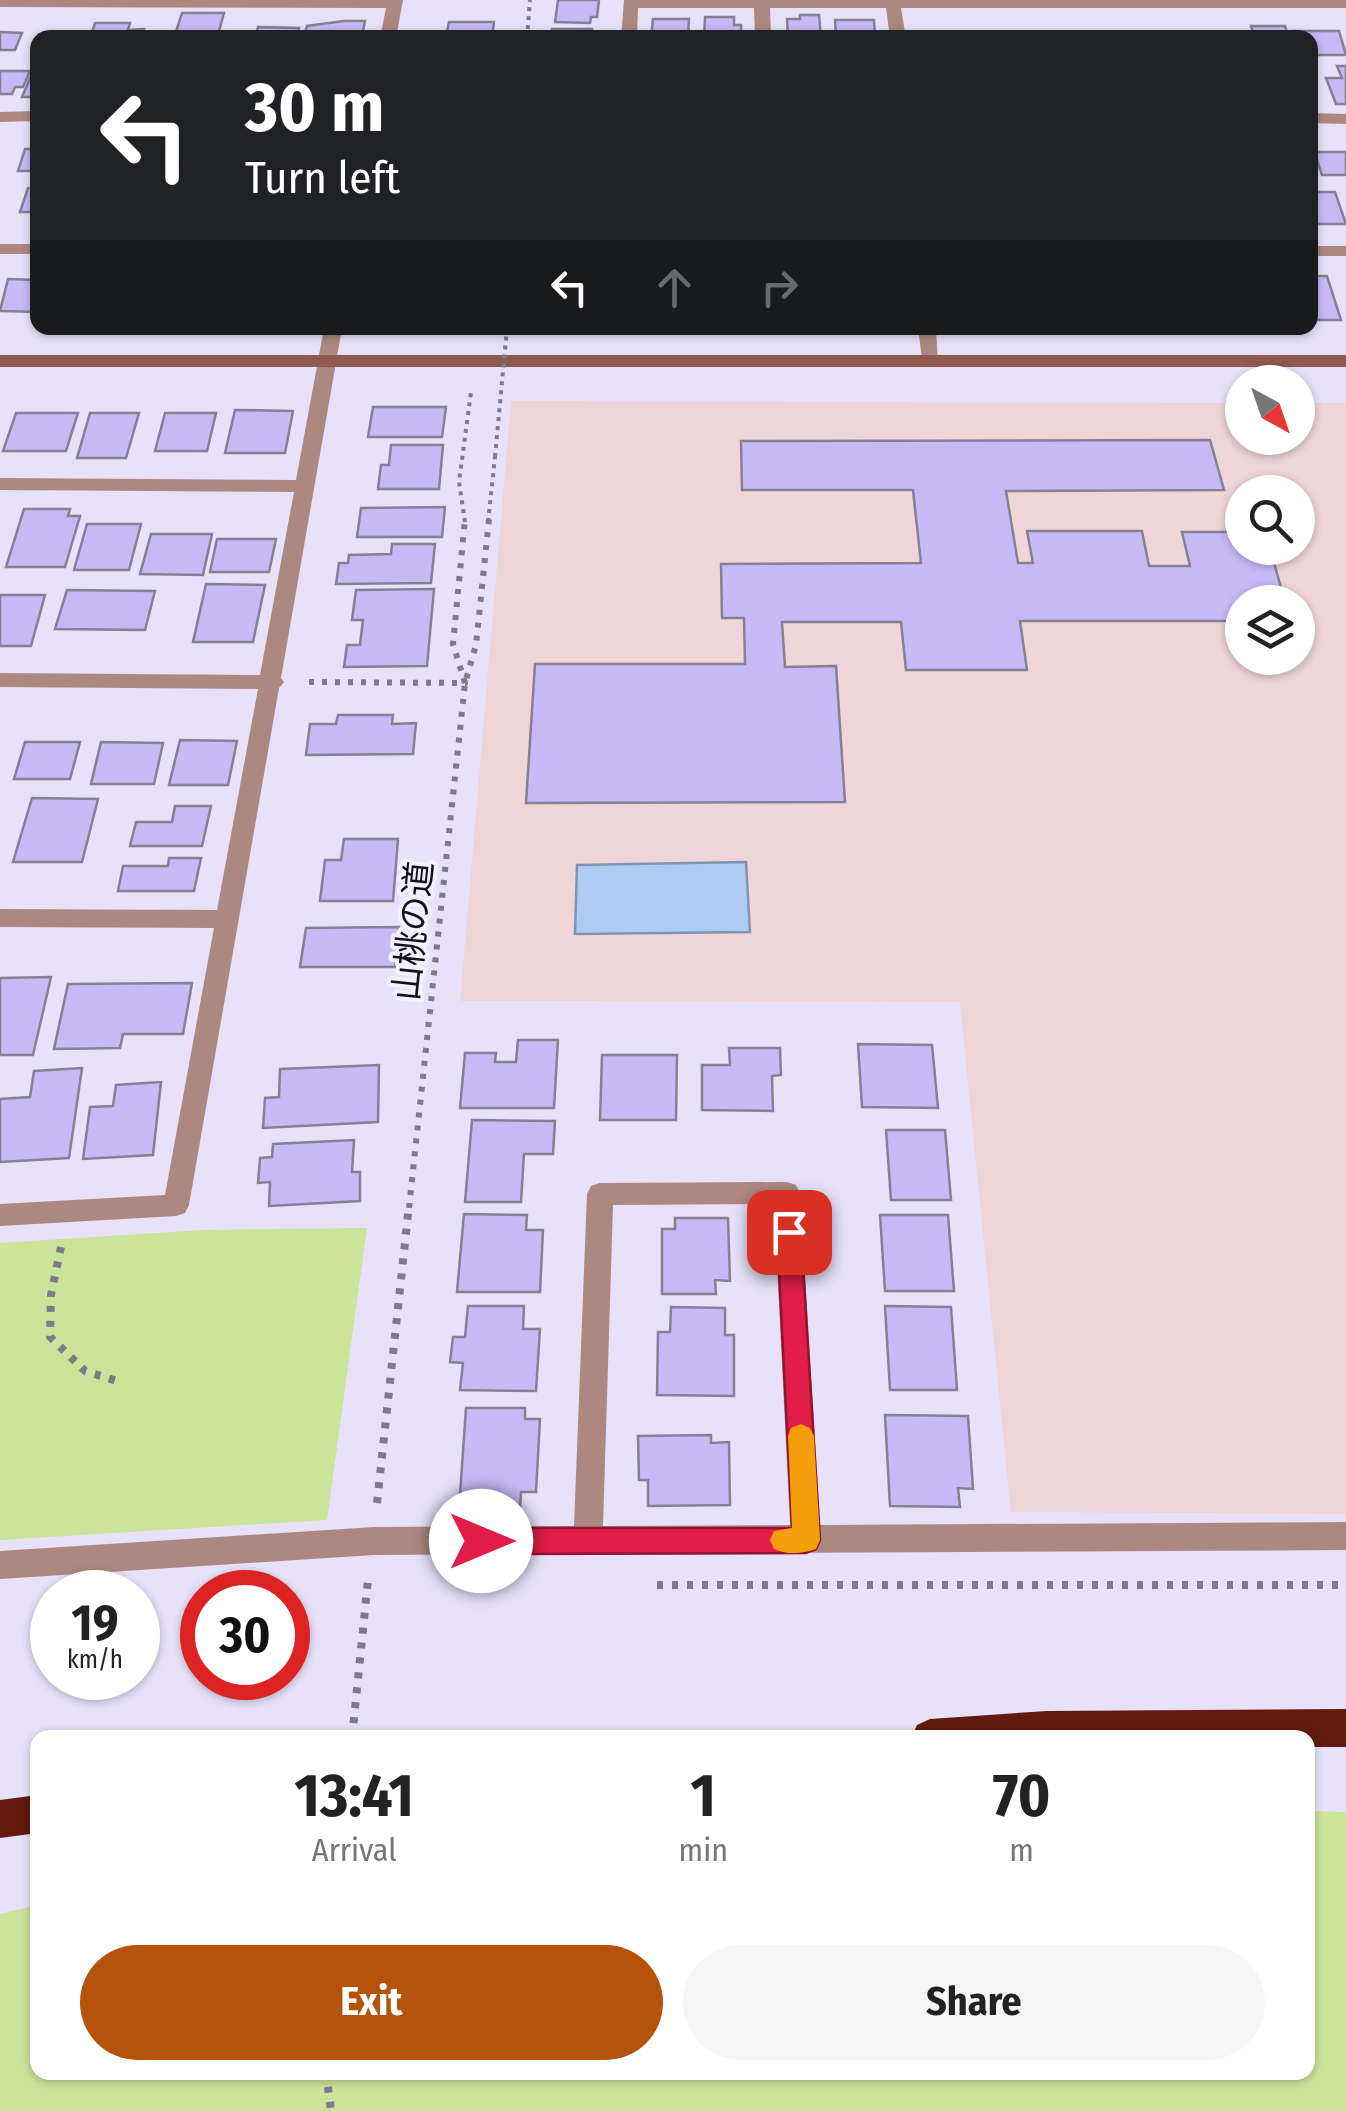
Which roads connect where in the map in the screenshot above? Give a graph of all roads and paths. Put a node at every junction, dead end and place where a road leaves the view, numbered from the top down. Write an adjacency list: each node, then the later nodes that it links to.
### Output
1 (530, 0): 9 (path)
2 (0, 2): 3 (street)
3 (394, 2): 8 (street)
4 (892, 2): 5 (street); 6 (street); 12 (street)
5 (1325, 2): 7 (street)
6 (762, 3): 10 (street); 11 (street)
7 (1346, 3)
8 (389, 30)
9 (528, 30)
10 (629, 30)
11 (764, 30)
12 (897, 30)
13 (0, 116): 14 (street)
14 (30, 116)
15 (1318, 118): 16 (street)
16 (1346, 118)
17 (0, 249): 18 (street)
18 (30, 249)
19 (1318, 251): 20 (street)
20 (1346, 251)
21 (333, 335): 27 (street)
22 (506, 335): 33 (path, 山桃の道, bridge)
23 (928, 335): 24 (street)
24 (931, 359): 26 (main road); 27 (main road)
25 (0, 361): 27 (main road)
26 (1346, 361)
27 (327, 362): 30 (street)
28 (471, 392): 33 (path)
29 (0, 484): 30 (street)
30 (304, 486): 32 (street)
31 (0, 680): 32 (street)
32 (272, 682): 33 (path); 35 (street)
33 (466, 683): 40 (path, 山桃の道)
34 (0, 918): 35 (street)
35 (230, 919): 36 (street)
36 (69, 1212): 37 (street); 38 (path)
37 (0, 1215)
38 (120, 1382)
39 (1346, 1536): 41 (street)
40 (374, 1540): 42 (street); 43 (street)
41 (806, 1540): 42 (street); 42 (street)
42 (588, 1541)
43 (0, 1566)
44 (367, 1585): 45 (path)
45 (387, 1585)
46 (647, 1585): 47 (path)
47 (1346, 1585)
48 (364, 1600): 50 (path)
49 (1346, 1728): 51 (highway)
50 (353, 1730)
51 (1047, 1730)
52 (30, 1815): 53 (highway)
53 (0, 1820)
54 (327, 2080): 55 (path)
55 (331, 2111)

